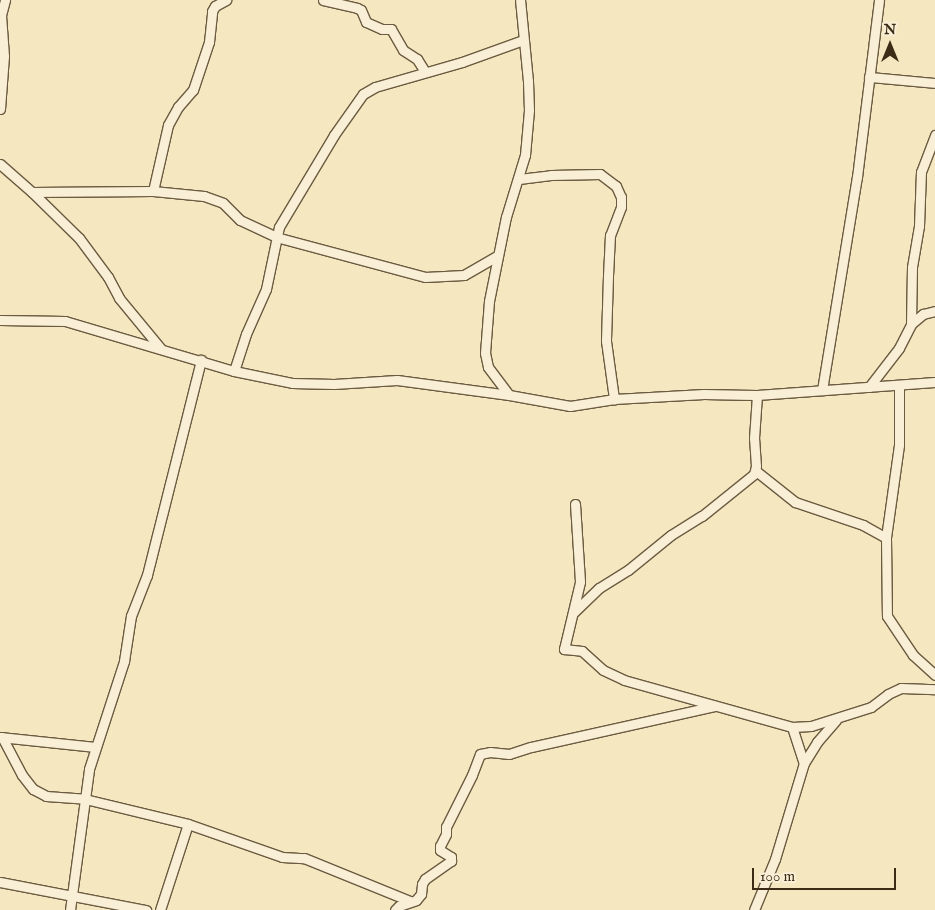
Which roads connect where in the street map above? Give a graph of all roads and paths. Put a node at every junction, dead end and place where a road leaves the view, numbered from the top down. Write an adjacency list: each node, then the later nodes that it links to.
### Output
1 (5, 0): 10 (street)
2 (226, 0): 14 (street)
3 (323, 0): 7 (street)
4 (520, 0): 6 (street)
5 (879, 0): 8 (street)
6 (523, 40): 7 (street); 13 (street)
7 (425, 72): 16 (street)
8 (870, 77): 9 (street); 27 (street)
9 (935, 83)
10 (0, 109)
11 (935, 135): 20 (street)
12 (0, 164): 15 (street)
13 (519, 180): 17 (street); 30 (street)
14 (153, 191): 15 (street); 16 (street)
15 (32, 192): 21 (street)
16 (276, 237): 17 (street); 23 (street)
17 (498, 254): 28 (street)
18 (935, 311): 20 (street)
19 (0, 320): 21 (street)
20 (911, 324): 26 (street)
21 (162, 349): 22 (street)
22 (202, 360): 23 (street); 41 (street)
23 (234, 371): 28 (street)
24 (935, 382): 25 (street)
25 (899, 386): 26 (street); 33 (street)
26 (868, 387): 27 (street)
27 (822, 390): 29 (street)
28 (509, 395): 30 (street)
29 (757, 395): 30 (street); 31 (street)
30 (614, 399)
31 (756, 471): 33 (street); 34 (street)
32 (575, 504): 34 (street)
33 (886, 538): 35 (street)
34 (572, 614): 37 (street)
35 (935, 674)
36 (935, 689): 38 (street)
37 (716, 706): 39 (street); 47 (street)
38 (836, 720): 39 (street); 42 (street)
39 (792, 727): 42 (street)
40 (1, 737): 41 (street); 43 (street)
41 (95, 747): 43 (street)
42 (804, 763): 52 (street)
43 (85, 799): 44 (street); 46 (street)
44 (188, 824): 47 (street); 50 (street)
45 (0, 882): 46 (street)
46 (72, 897): 48 (street); 49 (street)
47 (410, 901): 51 (street)
48 (70, 910)
49 (146, 910)
50 (160, 910)
51 (394, 910)
52 (754, 910)

